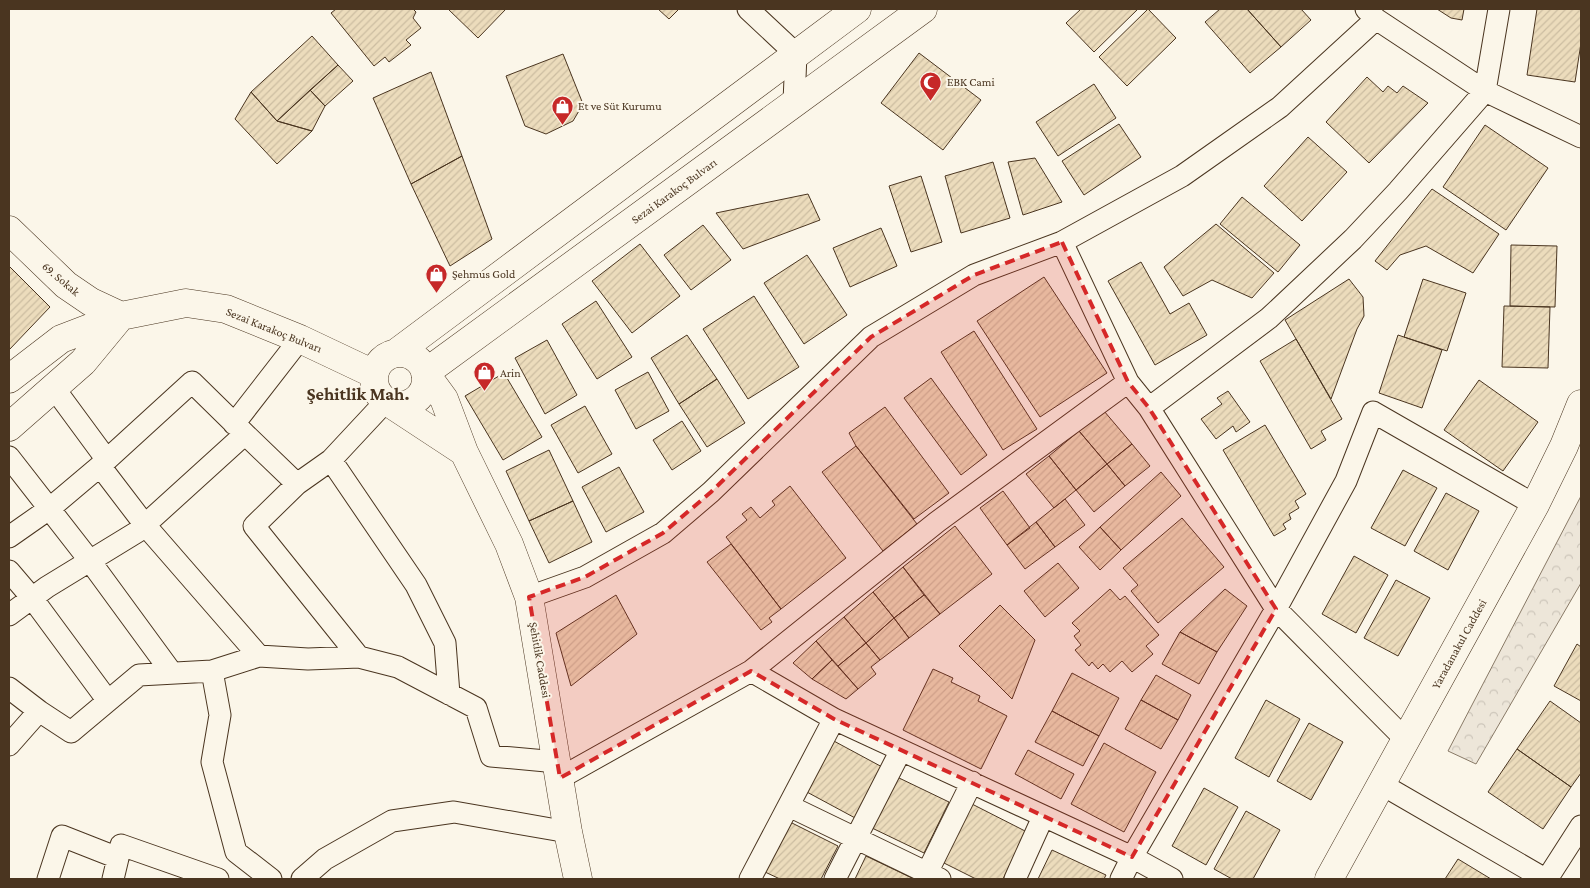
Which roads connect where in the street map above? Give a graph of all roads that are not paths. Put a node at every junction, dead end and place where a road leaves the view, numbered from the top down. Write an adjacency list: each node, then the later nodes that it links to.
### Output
1 (748, 9): 6 (street)
2 (857, 9): 6 (street)
3 (923, 9): 8 (street, Sezai Karakoç Bulvarı)
4 (1499, 9): 7 (street)
5 (1371, 14): 7 (street); 11 (street)
6 (796, 54): 8 (street); 14 (street)
7 (1485, 91): 9 (street); 22 (street)
8 (794, 102): 15 (street, Sezai Karakoç Bulvarı)
9 (1581, 137)
10 (9, 230): 12 (street, 69. Sokak)
11 (1062, 242): 18 (street); 36 (street)
12 (122, 316): 13 (street, Sezai Karakoç Bulvarı); 17 (street, Sezai Karakoç Bulvarı); 19 (street)
13 (300, 339): 16 (street, Sezai Karakoç Bulvarı); 24 (street)
14 (396, 353): 15 (street); 16 (street)
15 (425, 373): 20 (street); 25 (street, Şehitlik Caddesi)
16 (374, 374): 20 (street)
17 (9, 379)
18 (1128, 382): 22 (street); 43 (street)
19 (54, 388): 23 (street); 28 (street)
20 (387, 402): 25 (street); 27 (street)
21 (1581, 404): 30 (street, Yaradanakul Caddesi)
22 (1150, 408): 38 (street)
23 (9, 427)
24 (240, 429): 28 (street); 29 (street); 32 (street)
25 (464, 452): 36 (street, Şehitlik Caddesi)
26 (9, 458): 31 (street)
27 (331, 460): 29 (street); 46 (street)
28 (103, 463): 31 (street); 32 (street)
29 (298, 484): 41 (street)
30 (1535, 505): 38 (street); 50 (street, Yaradanakul Caddesi)
31 (49, 508): 33 (street); 34 (street)
32 (145, 525): 34 (street); 40 (street)
33 (9, 537)
34 (90, 561): 37 (street); 44 (street)
35 (9, 571): 37 (street)
36 (529, 597): 53 (street, Şehitlik Caddesi)
37 (32, 598): 39 (street); 47 (street)
38 (1276, 609): 50 (street); 61 (street)
39 (9, 615)
40 (259, 656): 41 (street); 42 (street)
41 (359, 657): 46 (street)
42 (212, 671): 44 (street); 67 (street)
43 (750, 671): 49 (street); 53 (street)
44 (172, 673): 47 (street)
45 (9, 688): 48 (street)
46 (449, 694): 53 (street)
47 (108, 701): 48 (street)
48 (40, 711): 51 (street)
49 (834, 719): 52 (street); 56 (street)
50 (1406, 740): 55 (street, Yaradanakul Caddesi)
51 (9, 745)
52 (901, 750): 54 (street); 60 (street)
53 (558, 770): 59 (street, Şehitlik Caddesi)
54 (972, 782): 57 (street); 63 (street)
55 (1381, 784): 75 (street, Yaradanakul Caddesi); 76 (street)
56 (789, 806): 60 (street); 70 (street)
57 (1044, 817): 61 (street); 72 (street)
58 (1581, 826): 76 (street)
59 (568, 832): 68 (street); 69 (street, Şehitlik Caddesi)
60 (856, 838): 63 (street); 71 (street)
61 (1132, 857): 73 (street); 74 (street)
62 (118, 858): 64 (street); 65 (street); 66 (street)
63 (931, 877)
64 (48, 879)
65 (113, 879)
66 (218, 879)
67 (271, 879)
68 (302, 879)
69 (578, 879)
70 (750, 879)
71 (835, 879)
72 (1015, 879)
73 (1121, 879)
74 (1172, 879)
75 (1329, 879)
76 (1546, 879)

